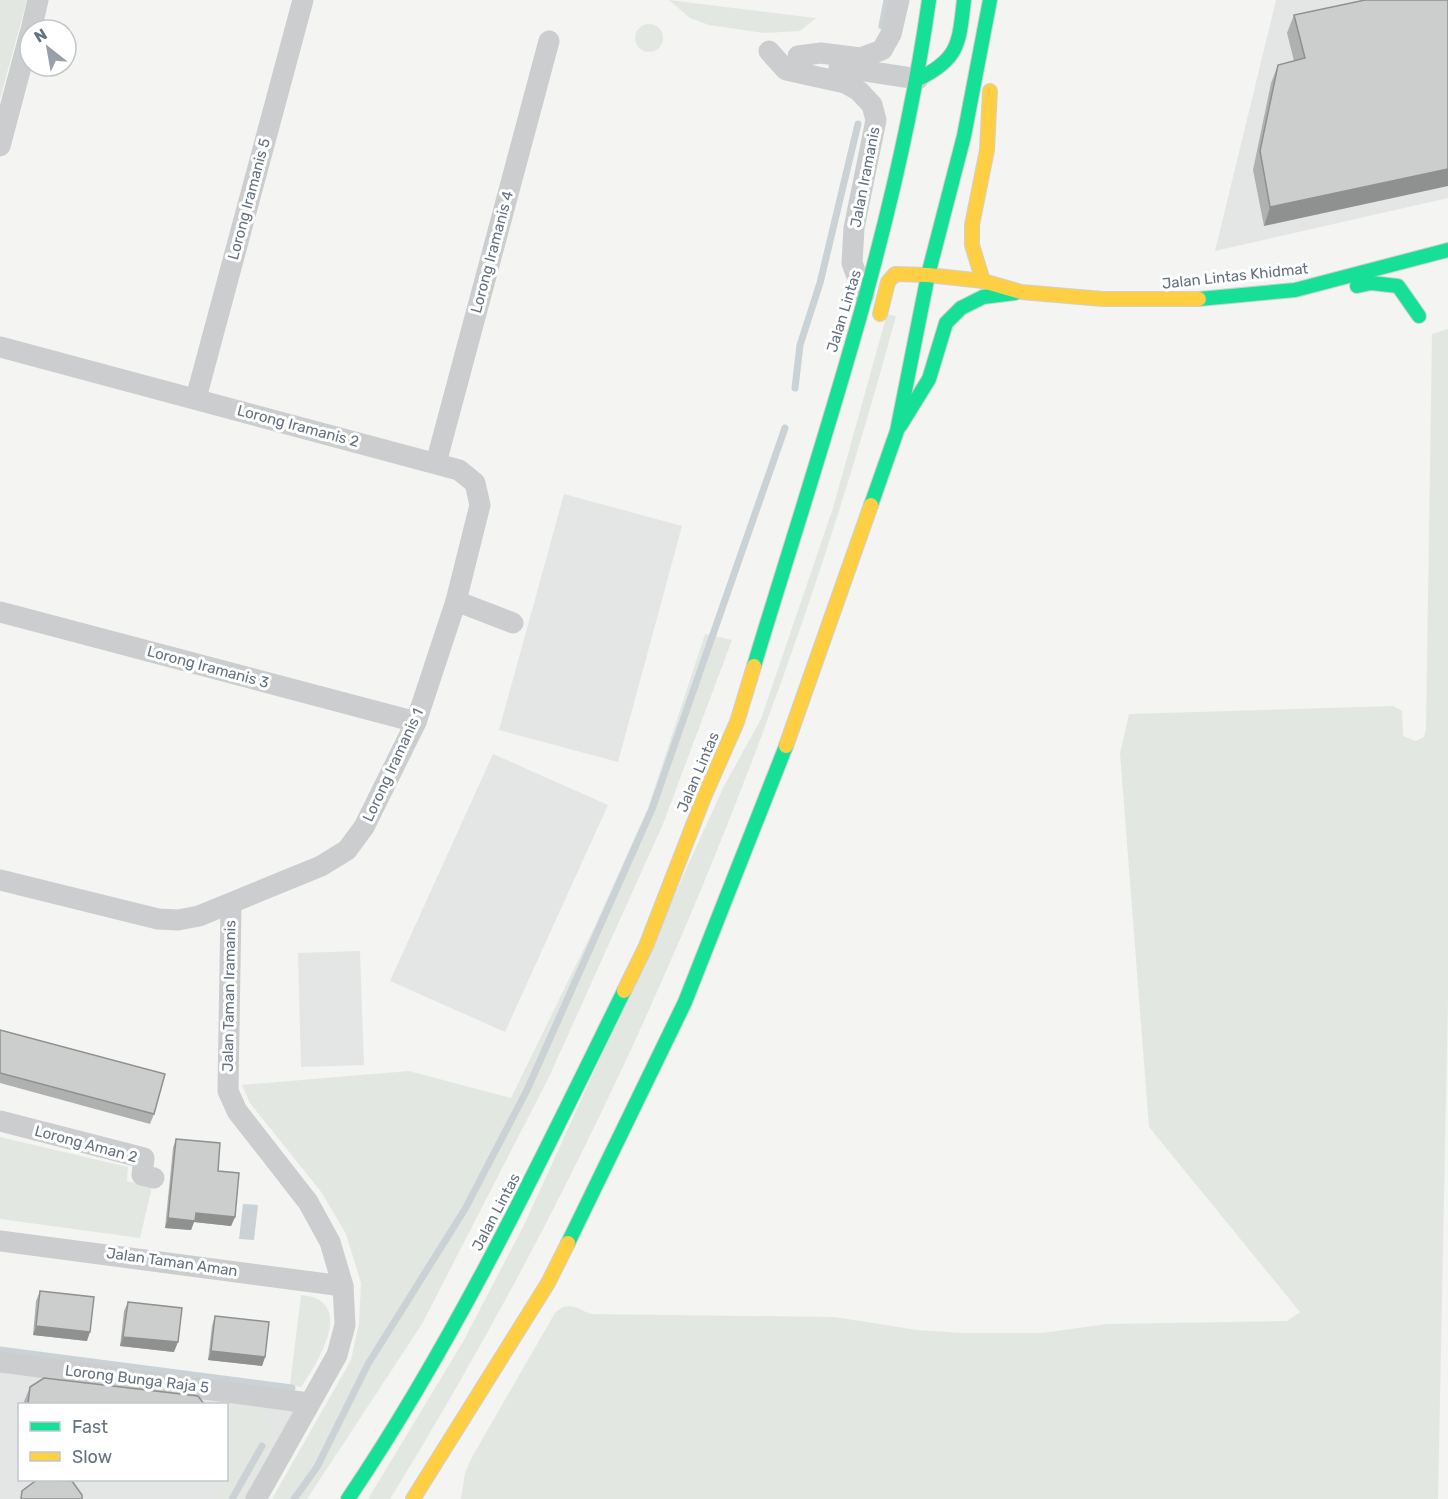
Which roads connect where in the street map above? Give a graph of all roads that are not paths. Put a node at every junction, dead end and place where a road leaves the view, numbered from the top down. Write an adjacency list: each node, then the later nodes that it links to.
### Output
1 (38, 0): 7 (street)
2 (303, 0): 23 (street, Lorong Iramanis 5)
3 (899, 0): 12 (street)
4 (929, 0): 12 (main road, Jalan Lintas)
5 (964, 0): 12 (main road)
6 (990, 0): 8 (main road)
7 (33, 18)
8 (985, 38): 15 (main road); 16 (main road)
9 (549, 41): 25 (street, Lorong Iramanis 4)
10 (769, 51): 19 (street, Jalan Iramanis)
11 (18, 77): 13 (street)
12 (918, 79): 19 (main road, Jalan Lintas)
13 (0, 146)
14 (1448, 250): 17 (main road, Jalan Lintas Khidmat)
15 (928, 275): 16 (main road); 21 (main road); 24 (main road)
16 (983, 281): 18 (main road)
17 (1294, 290): 18 (main road, Jalan Lintas Khidmat); 20 (main road)
18 (1021, 292): 24 (main road)
19 (864, 295): 31 (main road, Jalan Lintas)
20 (1419, 316)
21 (876, 328)
22 (0, 347): 23 (street, Lorong Iramanis 2)
23 (196, 398): 25 (street, Lorong Iramanis 2)
24 (897, 431): 44 (main road)
25 (436, 463): 26 (street, Lorong Iramanis 2)
26 (456, 601): 28 (street); 30 (street, Lorong Iramanis 1)
27 (0, 612): 30 (street, Lorong Iramanis 3)
28 (513, 623)
29 (759, 699): 31 (main road)
30 (416, 722): 33 (street, Lorong Iramanis 1)
31 (737, 722): 40 (main road, Jalan Lintas)
32 (0, 880): 33 (street, Lorong Iramanis 1)
33 (231, 904): 37 (street, Jalan Taman Iramanis)
34 (0, 1121): 35 (street, Lorong Aman 2)
35 (154, 1178)
36 (0, 1240): 37 (street, Jalan Taman Aman)
37 (343, 1286): 39 (street, Jalan Taman Iramanis)
38 (0, 1362): 39 (street, Lorong Bunga Raja 5)
39 (309, 1403): 41 (street, Jalan Taman Iramanis)
40 (363, 1476): 42 (street); 43 (main road, Jalan Lintas)
41 (256, 1499)
42 (337, 1499)
43 (348, 1499)
44 (413, 1499)

